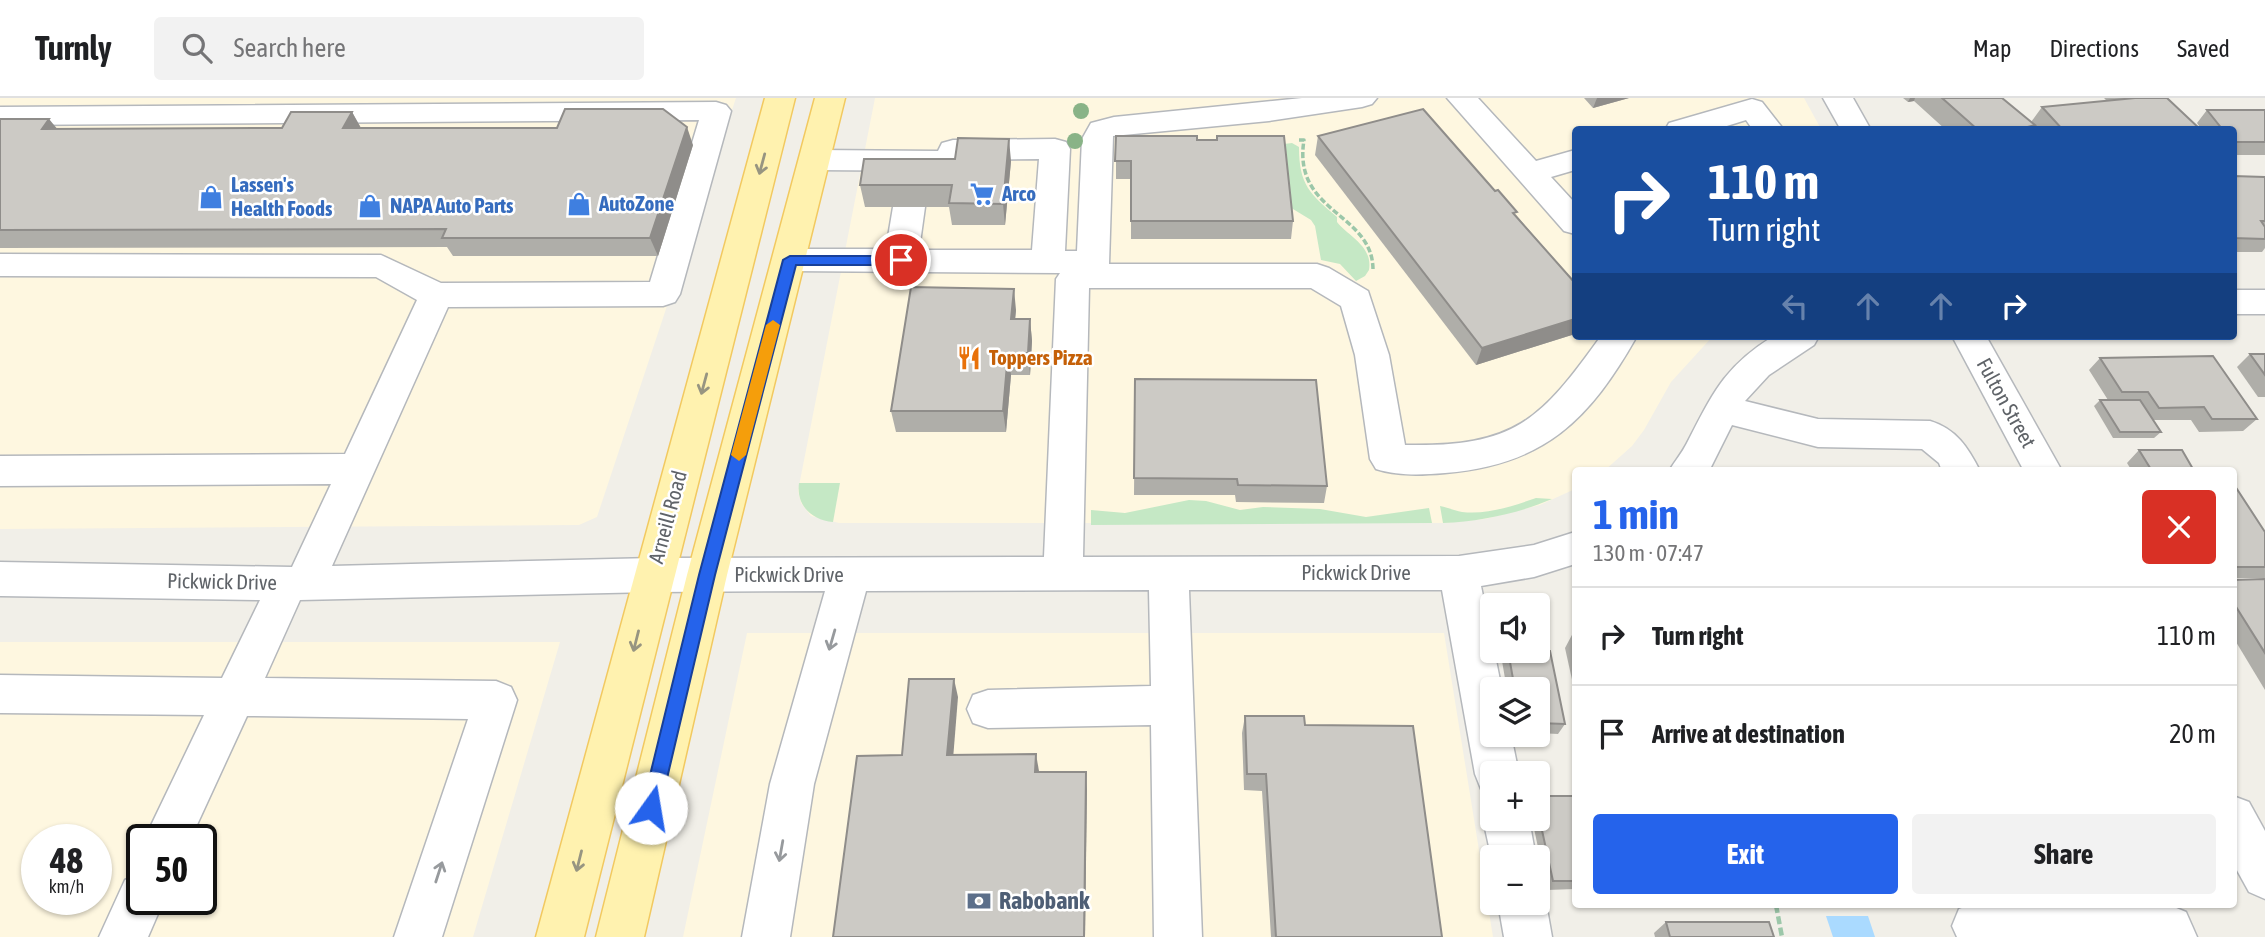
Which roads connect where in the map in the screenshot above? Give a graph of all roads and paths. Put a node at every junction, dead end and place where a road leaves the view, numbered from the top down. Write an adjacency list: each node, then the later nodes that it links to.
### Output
1 (780, 98): 38 (main road, Arneill Road, one-way to 38)
2 (830, 98): 12 (main road)
3 (1362, 98): 6 (street)
4 (1462, 98): 14 (street)
5 (1838, 98): 10 (street)
6 (1326, 101): 21 (street)
7 (0, 116): 23 (street)
8 (1693, 126): 9 (street)
9 (1766, 126)
10 (1854, 126)
11 (1290, 141): 22 (path)
12 (816, 160): 15 (street); 17 (main road)
13 (1572, 161): 14 (street)
14 (1529, 173): 16 (street)
15 (912, 183): 18 (street); 19 (street)
16 (1572, 220)
17 (790, 260): 18 (street); 39 (main road)
18 (901, 260): 19 (street)
19 (1048, 262): 21 (street)
20 (0, 265): 23 (street)
21 (1093, 269): 22 (street); 41 (street)
22 (1342, 290): 26 (street)
23 (436, 295): 34 (street)
24 (2237, 302): 25 (street)
25 (2265, 302)
26 (1617, 340)
27 (1782, 340): 29 (street)
28 (1971, 340): 33 (street, Fulton Street)
29 (1756, 345): 30 (street)
30 (1721, 409): 31 (street); 32 (street)
31 (1691, 467)
32 (1959, 467)
33 (2041, 467)
34 (358, 469): 35 (street); 44 (street)
35 (0, 471)
36 (1572, 549): 37 (street, Pickwick Drive)
37 (1458, 573): 42 (street, Pickwick Drive); 49 (street)
38 (653, 575): 39 (street, Pickwick Drive); 44 (street, Pickwick Drive); 59 (main road, Arneill Road, one-way to 59)
39 (707, 575): 40 (street, Pickwick Drive); 60 (main road)
40 (850, 575): 41 (street, Pickwick Drive); 61 (street, one-way to 61)
41 (1063, 575): 42 (street, Pickwick Drive)
42 (1169, 575): 47 (street)
43 (0, 579): 44 (street, Pickwick Drive)
44 (296, 583): 46 (street)
45 (0, 694): 46 (street)
46 (233, 697): 50 (street); 58 (street, one-way to 46)
47 (1172, 705): 48 (street); 62 (street)
48 (988, 709)
49 (1494, 761)
50 (174, 824)
51 (2237, 824): 52 (street)
52 (2265, 876)
53 (1777, 908): 64 (path)
54 (132, 915): 57 (street)
55 (1524, 915): 63 (street)
56 (1976, 926): 65 (street)
57 (122, 937)
58 (418, 937)
59 (559, 937)
60 (620, 937)
61 (766, 937)
62 (1178, 937)
63 (1528, 937)
64 (1782, 937)
65 (2173, 937)

